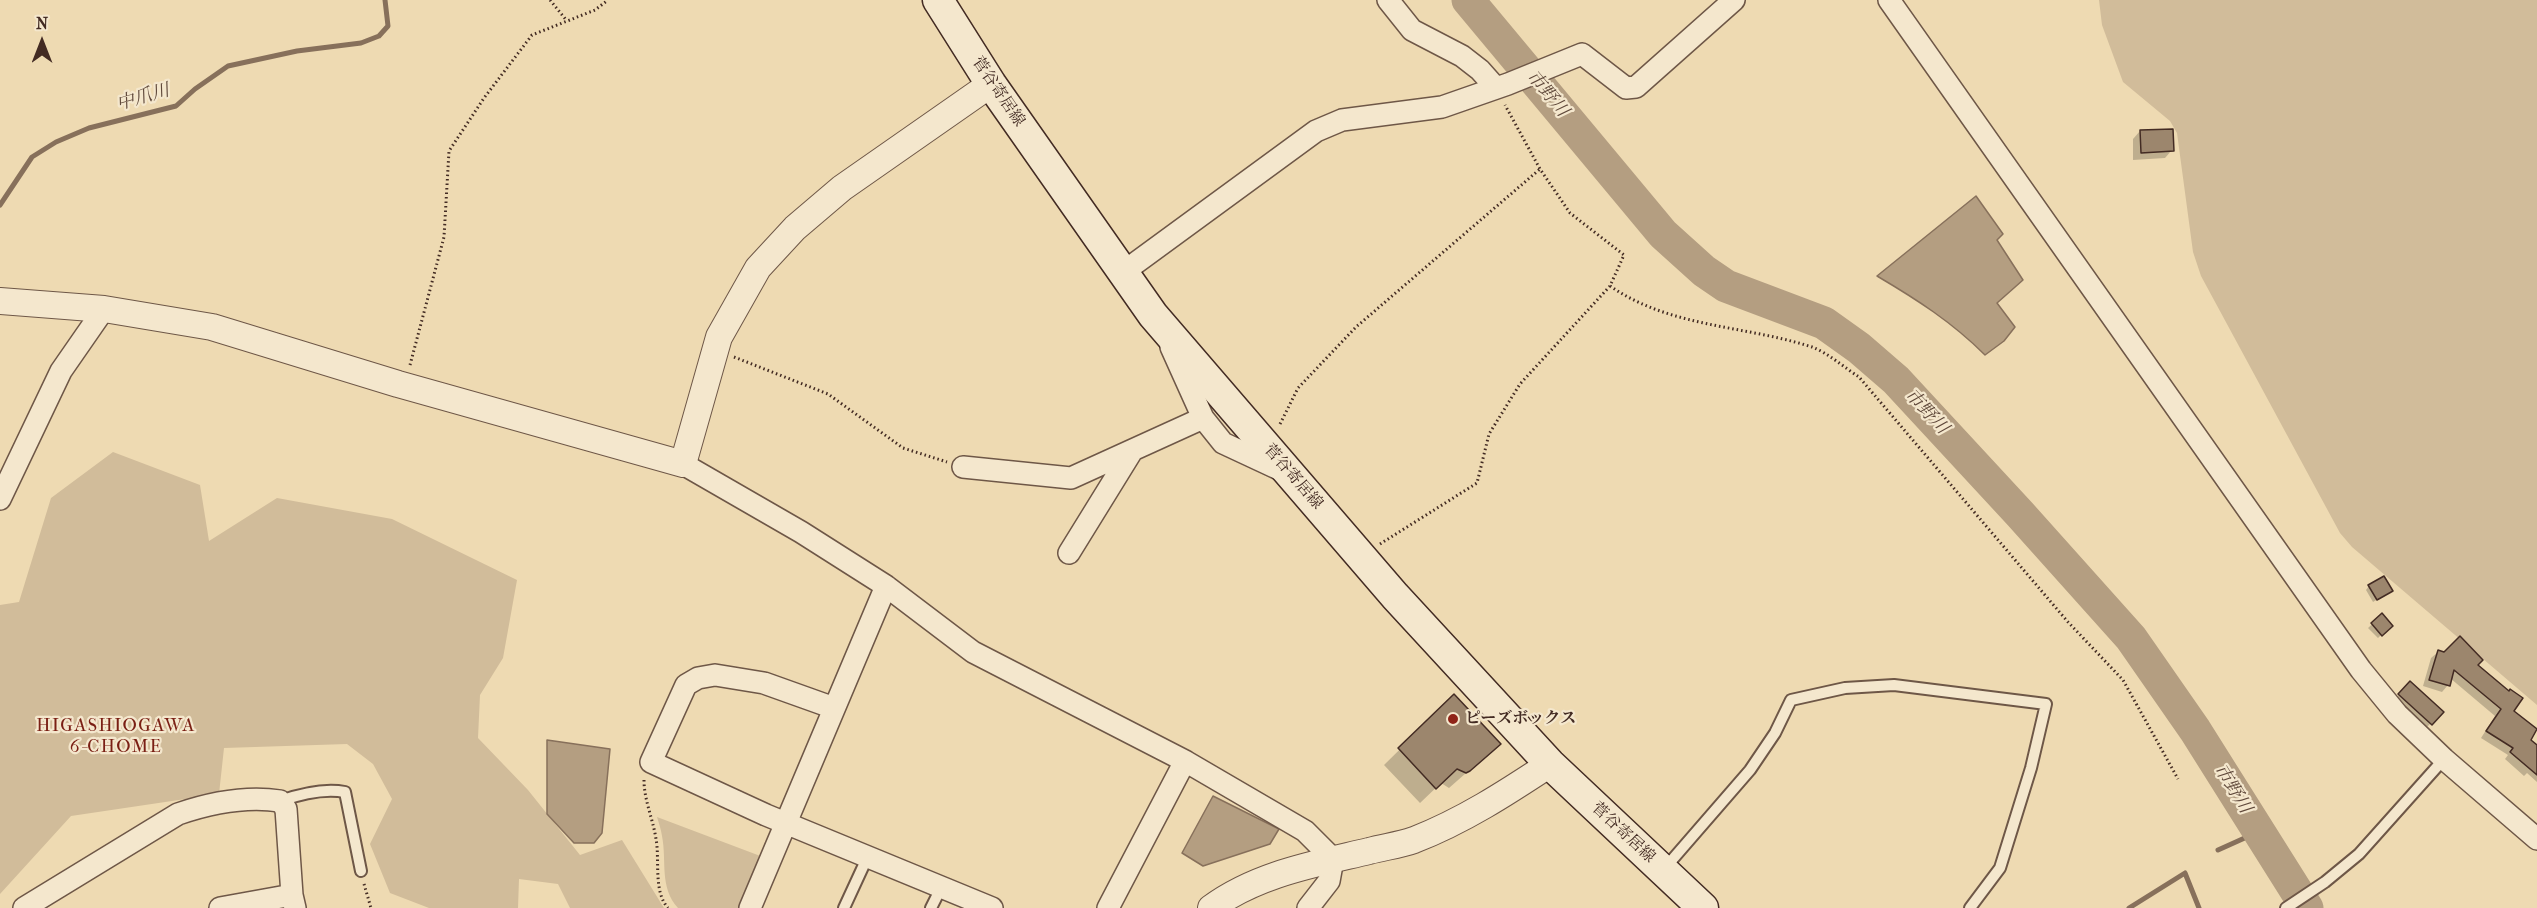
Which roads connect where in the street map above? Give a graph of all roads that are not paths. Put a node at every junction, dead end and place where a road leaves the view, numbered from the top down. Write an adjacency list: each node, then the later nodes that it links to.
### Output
1 (938, 0): 5 (main road, 菅谷寄居線)
2 (1388, 0): 6 (street)
3 (1734, 0): 6 (street)
4 (1889, 0): 20 (street)
5 (991, 84): 7 (main road, 菅谷寄居線); 13 (street)
6 (1502, 86): 7 (street)
7 (1122, 273): 10 (main road, 菅谷寄居線)
8 (0, 301): 9 (street)
9 (104, 309): 13 (street); 16 (street)
10 (1161, 325): 11 (street); 15 (main road, 菅谷寄居線)
11 (1203, 418): 12 (street); 15 (street)
12 (1132, 451): 14 (street); 17 (street)
13 (683, 464): 18 (street)
14 (963, 466)
15 (1291, 475): 22 (main road, 菅谷寄居線)
16 (0, 499)
17 (1070, 553)
18 (886, 586): 19 (street); 21 (street)
19 (834, 708): 24 (street); 24 (street)
20 (2444, 759): 25 (street); 32 (lane)
21 (1185, 761): 27 (street); 39 (street)
22 (1550, 764): 27 (street); 28 (main road, 菅谷寄居線)
23 (280, 801): 29 (lane); 31 (street); 33 (street)
24 (786, 822): 26 (street); 35 (street)
25 (2537, 839)
26 (868, 856): 30 (street); 36 (lane)
27 (1333, 859): 40 (street); 41 (street)
28 (1663, 870): 42 (main road, 菅谷寄居線); 43 (lane)
29 (361, 871)
30 (942, 886): 37 (lane); 38 (street)
31 (294, 901): 34 (street)
32 (2287, 907)
33 (24, 908)
34 (220, 908)
35 (750, 908)
36 (844, 908)
37 (931, 908)
38 (992, 908)
39 (1108, 908)
40 (1211, 908)
41 (1308, 908)
42 (1703, 908)
43 (1970, 908)

